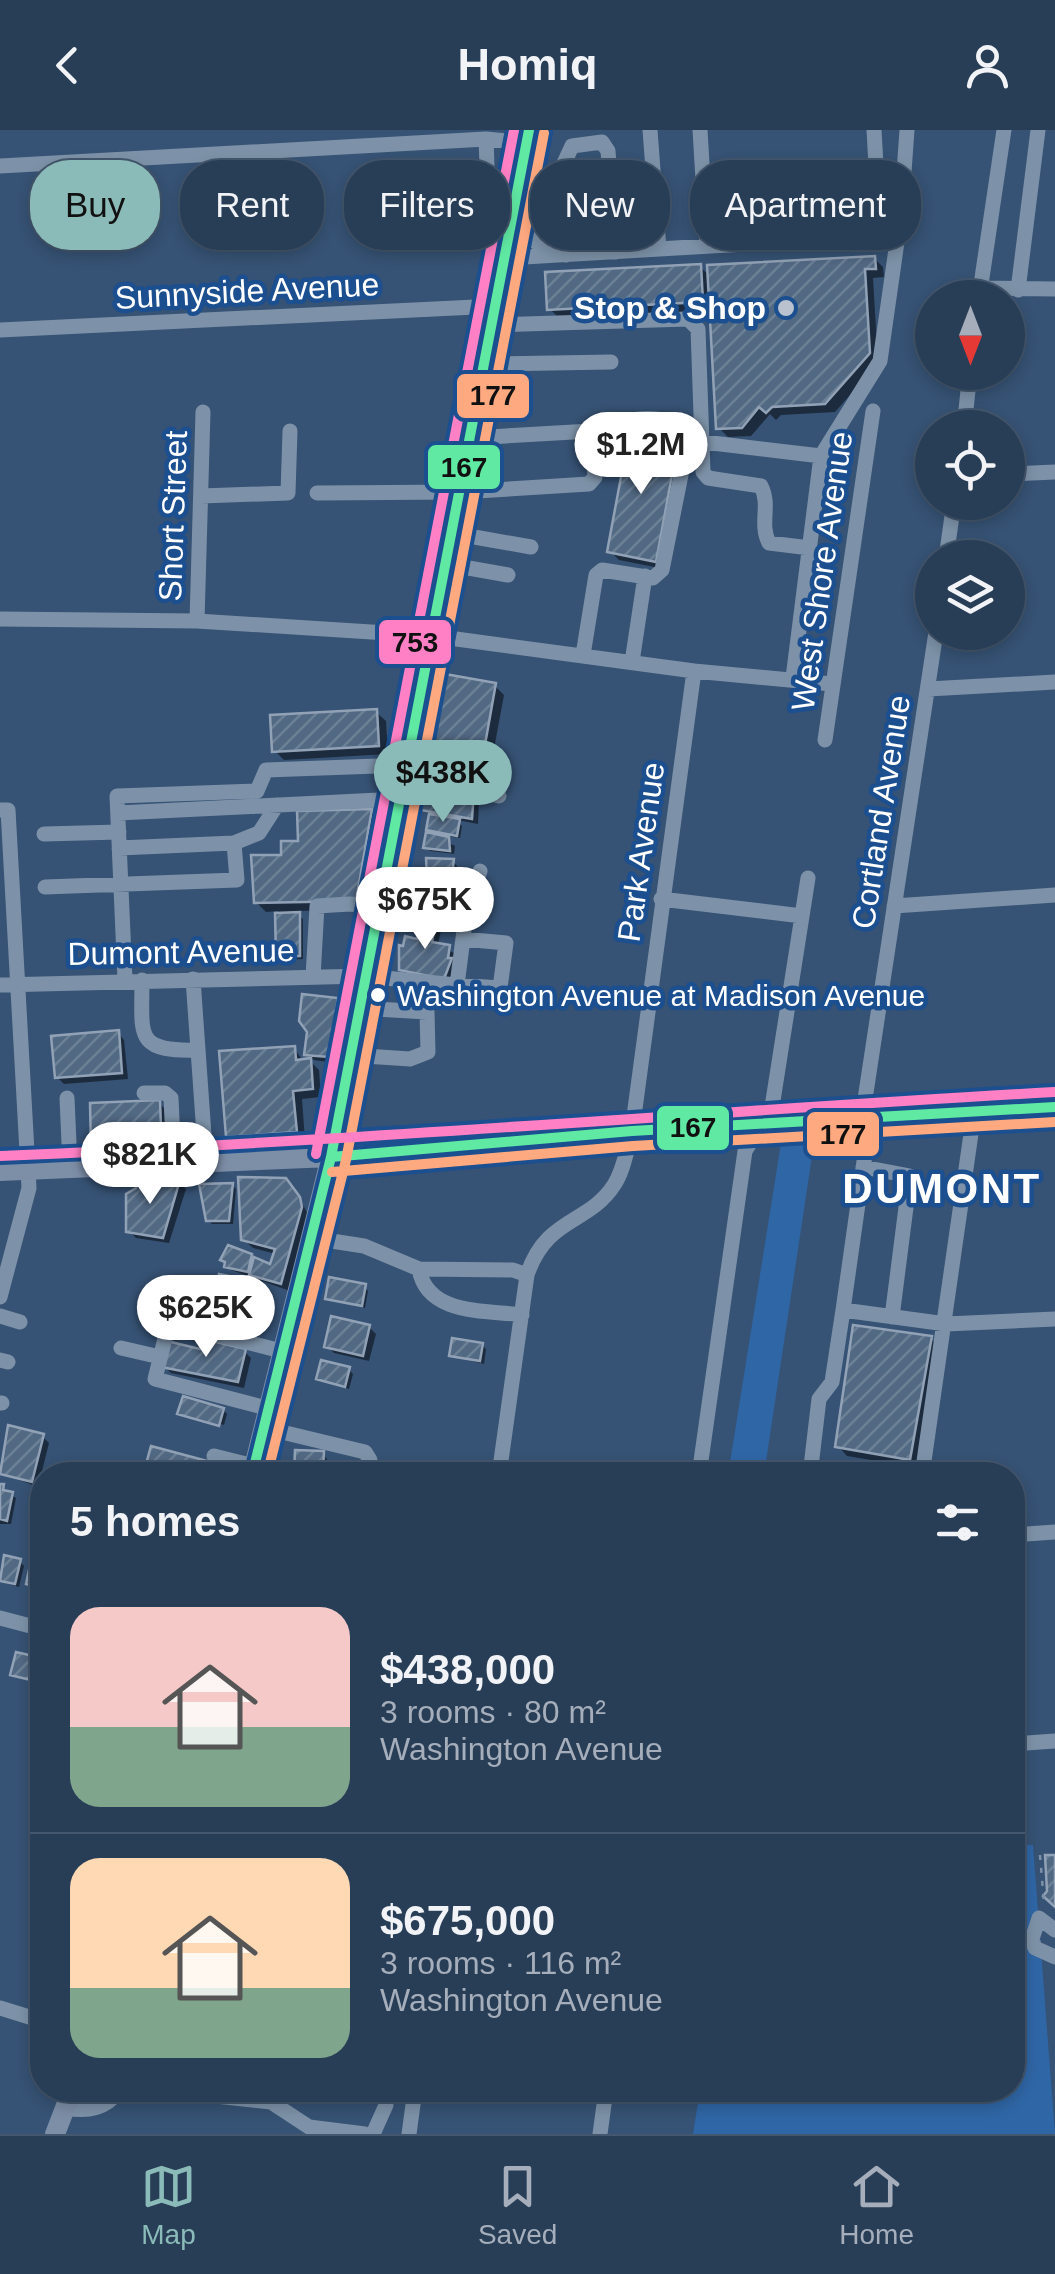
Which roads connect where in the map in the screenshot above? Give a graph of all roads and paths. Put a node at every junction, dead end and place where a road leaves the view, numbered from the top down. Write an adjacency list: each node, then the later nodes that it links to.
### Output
1 (650, 130): 11 (street)
2 (700, 130): 12 (street)
3 (874, 130): 13 (street)
4 (907, 130): 14 (street)
5 (1004, 130): 22 (street)
6 (1038, 130): 23 (street)
7 (528, 136): 9 (street); 16 (main road)
8 (380, 138): 9 (street); 15 (street)
9 (486, 139): 10 (street)
10 (488, 160)
11 (652, 160)
12 (702, 160)
13 (876, 160)
14 (904, 160)
15 (0, 166)
16 (512, 223): 20 (street); 21 (main road)
17 (645, 250): 19 (street)
18 (896, 250): 36 (street)
19 (616, 252): 20 (street); 20 (street)
20 (566, 255): 21 (street)
21 (506, 258): 26 (main road)
22 (982, 280)
23 (1019, 280)
24 (1055, 289): 25 (street)
25 (1025, 290)
26 (495, 316): 27 (street, Sunnyside Avenue); 29 (main road); 35 (street, Sunnyside Avenue)
27 (0, 330)
28 (611, 362): 29 (street)
29 (485, 364): 34 (main road)
30 (873, 411): 57 (street, West Shore Avenue)
31 (203, 412): 41 (street, Short Street)
32 (290, 430): 41 (street)
33 (590, 432): 34 (street); 39 (street); 47 (street)
34 (470, 438): 39 (main road)
35 (704, 442): 36 (street); 44 (street, Sunnyside Avenue)
36 (821, 456): 44 (street)
37 (1055, 472): 38 (street)
38 (1025, 473)
39 (460, 492): 40 (street); 42 (main road)
40 (316, 493)
41 (201, 496): 49 (street, Short Street)
42 (452, 532): 43 (street); 45 (main road)
43 (530, 546)
44 (810, 548): 55 (street)
45 (446, 564): 46 (street); 50 (main road)
46 (508, 574)
47 (645, 576): 52 (street); 53 (street)
48 (0, 619): 49 (street)
49 (197, 621): 50 (street)
50 (434, 636): 52 (street); 60 (main road)
51 (933, 650): 58 (street, Cortland Avenue)
52 (583, 655): 53 (street)
53 (632, 662): 54 (street)
54 (694, 671): 55 (street); 75 (street, Park Avenue)
55 (793, 678): 57 (street)
56 (1055, 682): 58 (street)
57 (832, 684): 59 (street, West Shore Avenue)
58 (928, 689): 76 (street, Cortland Avenue)
59 (825, 740)
60 (405, 770): 61 (street); 62 (main road); 63 (street)
61 (500, 796)
62 (400, 799): 64 (street); 70 (main road)
63 (118, 804): 64 (street); 67 (street)
64 (277, 805): 68 (street)
65 (4, 810): 85 (street)
66 (44, 834): 67 (street)
67 (119, 840): 68 (street); 72 (street)
68 (234, 843): 72 (street)
69 (480, 871): 70 (street)
70 (384, 877): 77 (main road)
71 (808, 878): 78 (street)
72 (122, 883): 73 (street); 83 (street)
73 (44, 887)
74 (1055, 895): 76 (street)
75 (661, 899): 78 (street); 97 (street, Park Avenue)
76 (894, 906): 95 (street, Cortland Avenue)
77 (378, 908): 79 (street); 80 (main road); 81 (street)
78 (802, 916): 96 (street)
79 (463, 939): 87 (street); 87 (street, Dumont Avenue)
80 (364, 976): 81 (street, Dumont Avenue); 87 (street, Dumont Avenue); 88 (main road)
81 (312, 977): 82 (street, Dumont Avenue)
82 (193, 979): 84 (street, Dumont Avenue); 89 (street)
83 (125, 980): 84 (street, Dumont Avenue); 85 (street, Dumont Avenue)
84 (142, 980): 89 (street)
85 (18, 983): 86 (street, Dumont Avenue); 103 (street)
86 (0, 985)
87 (458, 985)
88 (358, 1008): 90 (main road); 90 (street)
89 (198, 1050): 99 (street)
90 (350, 1055): 98 (main road)
91 (144, 1093): 100 (street)
92 (68, 1098): 101 (street)
93 (1055, 1108): 94 (main road)
94 (974, 1112): 95 (main road); 115 (street)
95 (866, 1119): 96 (main road); 102 (street, Cortland Avenue)
96 (758, 1125): 97 (main road); 125 (street)
97 (632, 1131): 98 (main road); 107 (street, Park Avenue)
98 (332, 1157): 99 (main road); 105 (main road)
99 (206, 1163): 100 (main road)
100 (174, 1164): 101 (main road)
101 (70, 1166): 103 (main road)
102 (863, 1167): 109 (street, Cortland Avenue); 112 (street)
103 (28, 1169): 104 (main road); 108 (street)
104 (0, 1171)
105 (312, 1238): 106 (street); 117 (main road)
106 (418, 1269): 107 (street); 110 (street)
107 (527, 1275): 110 (street, Park Avenue)
108 (0, 1297)
109 (843, 1310): 112 (street); 126 (street, Cortland Avenue)
110 (522, 1315): 124 (street, Park Avenue)
111 (0, 1316): 114 (street)
112 (892, 1317): 115 (street)
113 (1055, 1318): 115 (street)
114 (20, 1322)
115 (946, 1324): 127 (street)
116 (121, 1348): 118 (street)
117 (285, 1352): 118 (street); 119 (main road)
118 (160, 1356): 119 (street)
119 (268, 1418): 122 (main road); 123 (street)
120 (214, 1456): 121 (street)
121 (230, 1462)
122 (256, 1462)
123 (370, 1462)
124 (501, 1462)
125 (701, 1462)
126 (812, 1462)
127 (924, 1462)
128 (1055, 1532): 129 (street)
129 (1025, 1533)
130 (0, 1618): 131 (street)
131 (30, 1627)
132 (1055, 1741): 133 (street)
133 (1025, 1743)
134 (1040, 1855): 135 (path)
135 (1049, 1910)
136 (1055, 1930): 137 (street)
137 (1055, 1957)
138 (0, 2008): 139 (street)
139 (30, 2017)
140 (68, 2102): 147 (main road)
141 (73, 2102): 142 (street)
142 (109, 2102)
143 (282, 2102): 148 (street)
144 (383, 2102): 149 (street)
145 (413, 2102): 150 (street)
146 (604, 2102): 151 (street)
147 (55, 2134)
148 (365, 2134)
149 (373, 2134)
150 (409, 2134)
151 (600, 2134)

